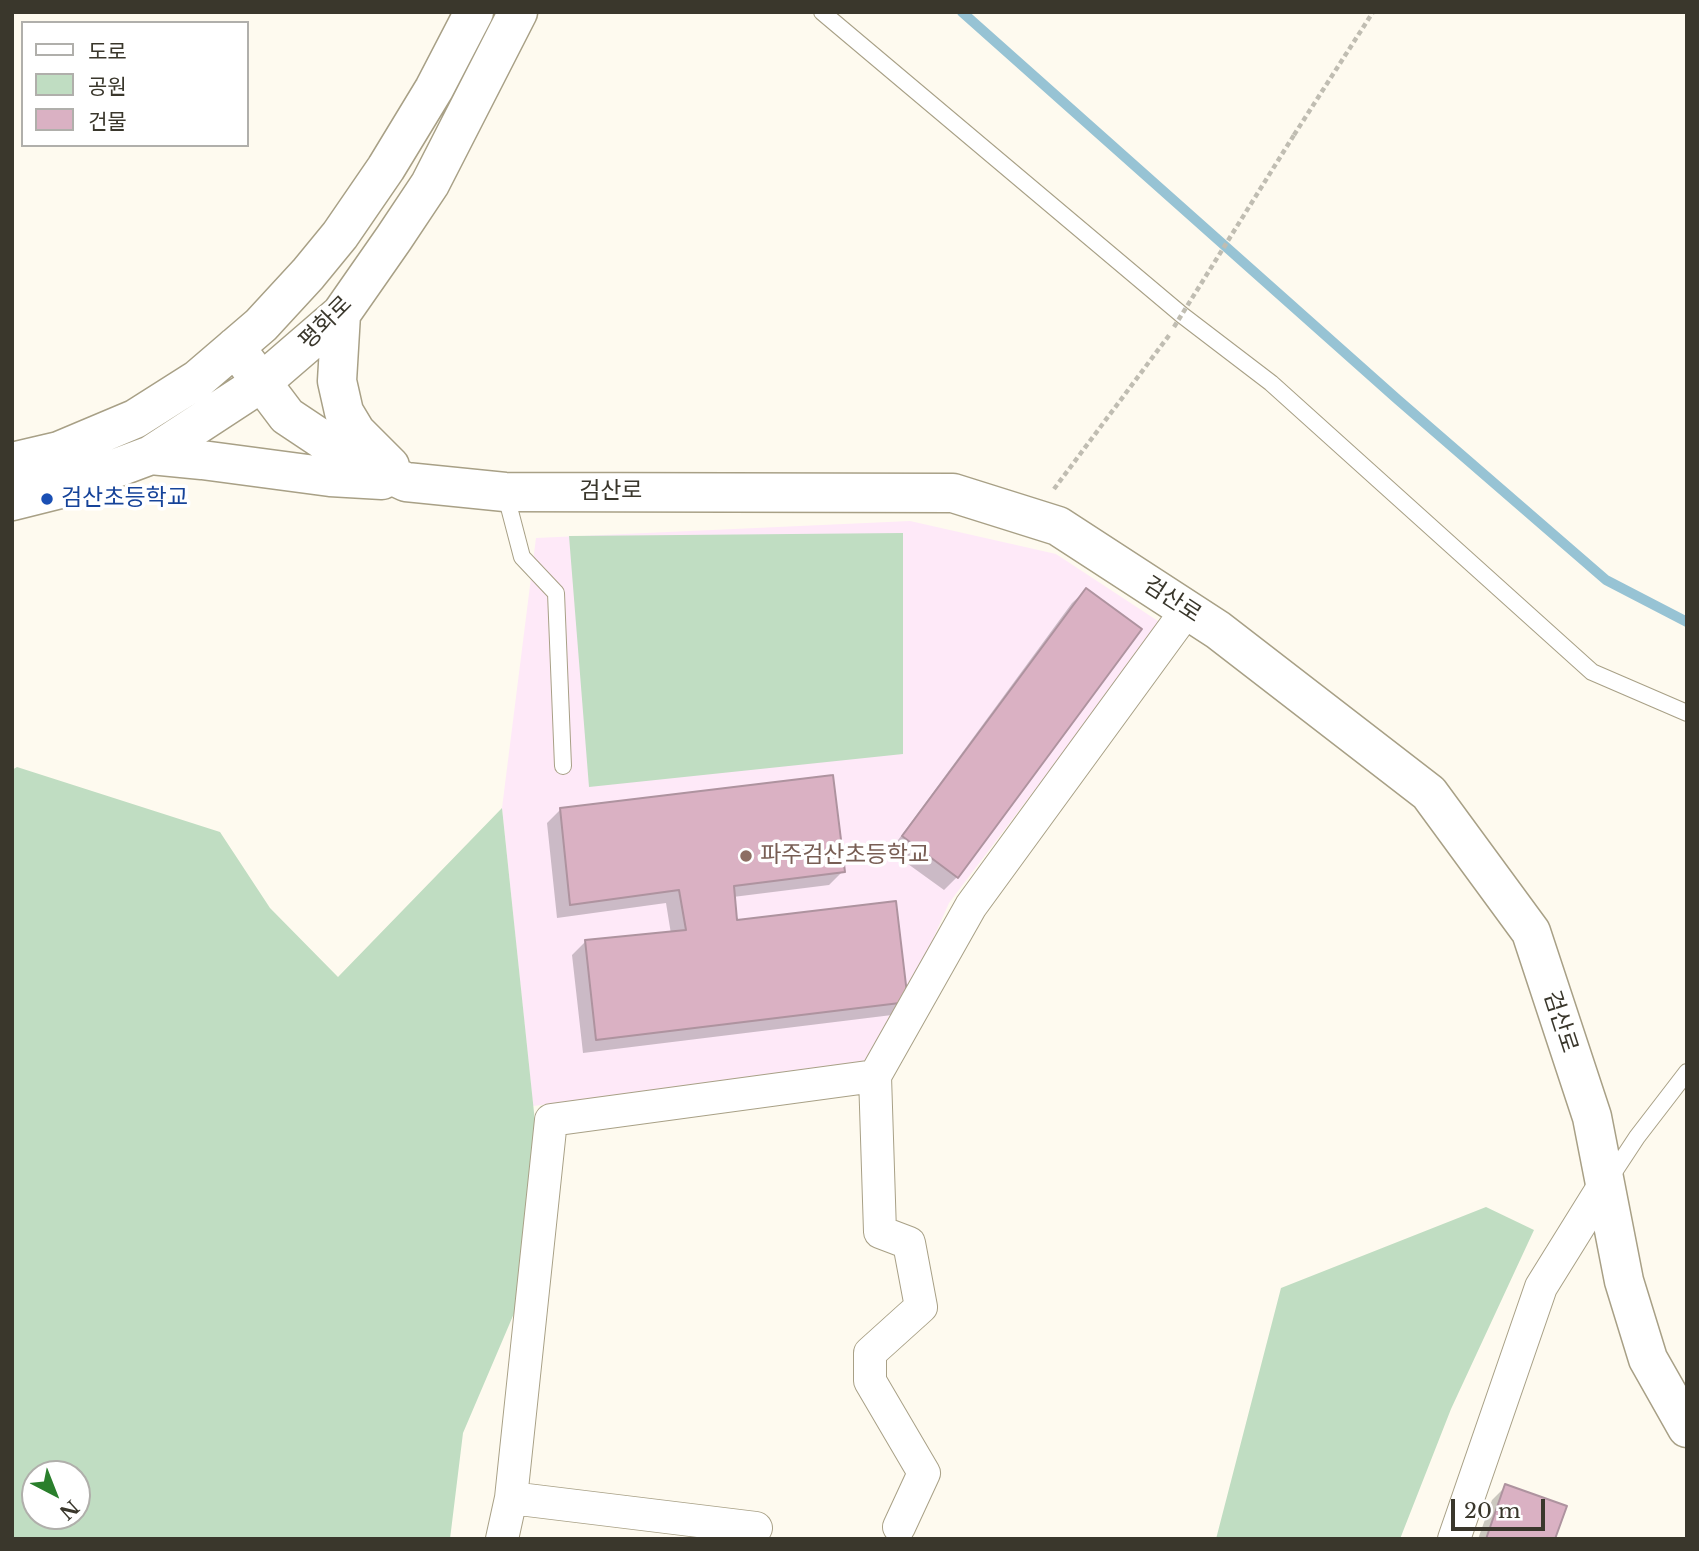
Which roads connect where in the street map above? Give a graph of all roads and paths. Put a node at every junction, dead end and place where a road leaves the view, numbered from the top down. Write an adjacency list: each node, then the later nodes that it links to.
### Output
1 (474, 12): 7 (street, 평화로)
2 (518, 12): 5 (street, 평화로)
3 (822, 12): 6 (lane)
4 (1373, 12): 6 (path, bridge)
5 (341, 314): 8 (street, 평화로); 11 (street)
6 (1178, 321): 14 (path); 16 (lane)
7 (235, 347): 8 (street, 검산로); 10 (street, 평화로)
8 (261, 383): 9 (street, 평화로); 11 (street, 검산로)
9 (151, 455): 11 (street); 13 (street, 평화로)
10 (12, 462)
11 (406, 482): 12 (street, 검산로)
12 (505, 492): 14 (street, 검산로); 17 (lane)
13 (12, 501)
14 (1032, 518): 15 (street, 검산로)
15 (1187, 610): 19 (street); 20 (street, 검산로)
16 (1687, 713)
17 (563, 766)
18 (1687, 1072): 20 (lane)
19 (875, 1076): 22 (street); 23 (street)
20 (1605, 1184): 21 (street, 검산로); 26 (street)
21 (1687, 1428)
22 (512, 1498): 24 (street); 25 (street)
23 (899, 1527)
24 (756, 1528)
25 (502, 1539)
26 (1454, 1539)

